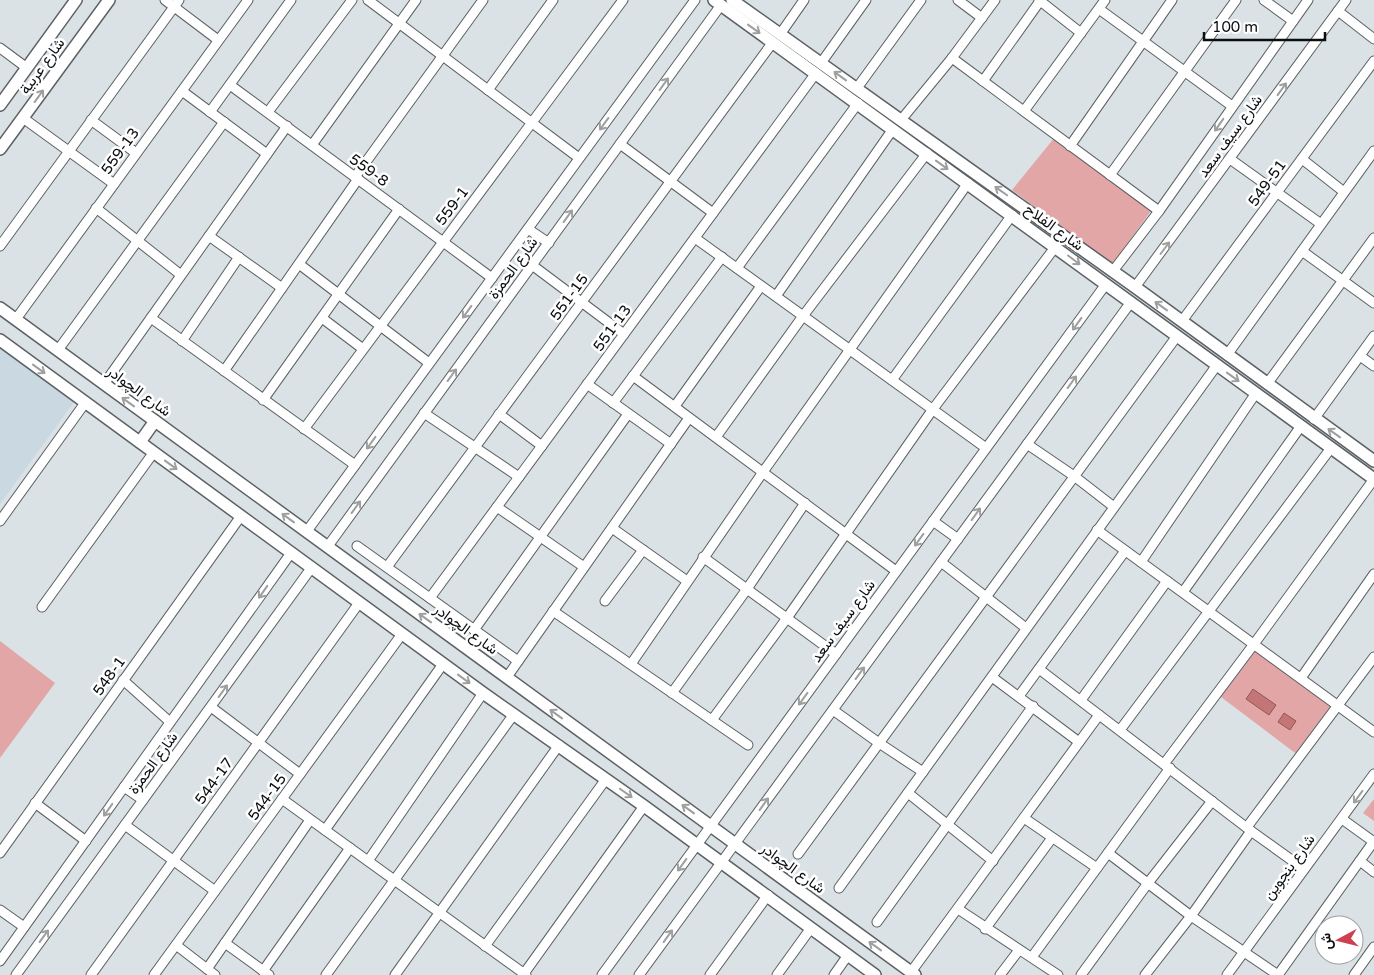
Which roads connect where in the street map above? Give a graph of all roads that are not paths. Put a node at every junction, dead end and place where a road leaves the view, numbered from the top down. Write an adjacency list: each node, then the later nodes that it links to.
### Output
1 (76, 0): 41 (main road, شارع عربية)
2 (109, 0): 55 (main road, شارع عربية, one-way to 2)
3 (165, 0): 26 (street)
4 (248, 0): 35 (street, 559-13)
5 (291, 0): 45 (street)
6 (352, 0): 54 (street)
7 (416, 0): 31 (street)
8 (483, 0): 38 (street)
9 (553, 0): 47 (street)
10 (623, 0): 59 (street, 559-1)
11 (695, 0): 71 (street, شارع الحمزة, one-way to 71)
12 (804, 0): 33 (street, 551-15)
13 (866, 0): 42 (street, 551-13)
14 (921, 0): 46 (street)
15 (958, 0): 29 (street)
16 (995, 0): 29 (street)
17 (1040, 0): 32 (street); 44 (street)
18 (1105, 0): 27 (street)
19 (1172, 0): 36 (street)
20 (1236, 0): 43 (street)
21 (1264, 0): 30 (street)
22 (1308, 0): 30 (street, شارع سيف سعد)
23 (373, 1): 31 (street)
24 (1344, 1): 28 (street, شارع سيف سعد)
25 (723, 2): 33 (main road, شارع الفلاح); 62 (street, شارع الحمزة, one-way to 25)
26 (176, 3): 35 (street); 56 (street)
27 (1099, 9): 32 (street); 36 (street)
28 (1338, 11): 34 (street); 72 (street, شارع سيف سعد, one-way to 28)
29 (982, 18): 39 (street)
30 (1293, 21): 51 (street, شارع سيف سعد)
31 (400, 23): 38 (street); 63 (street)
32 (1081, 33): 52 (street)
33 (777, 38): 42 (main road, شارع الفلاح); 76 (street, 551-15)
34 (1374, 39)
35 (218, 40): 48 (street, 559-13)
36 (1143, 41): 43 (street); 64 (street)
37 (0, 48): 41 (street)
38 (443, 56): 47 (street); 75 (street)
39 (952, 58): 44 (street); 57 (street)
40 (1374, 61): 73 (street, 549-51)
41 (27, 68): 50 (main road, شارع عربية)
42 (818, 68): 46 (main road, شارع الفلاح, one-way to 42); 49 (main road, شارع الفلاح); 84 (street, 551-13)
43 (1184, 71): 51 (street); 74 (street)
44 (982, 81): 52 (street)
45 (230, 85): 53 (street); 54 (street, 559-8)
46 (857, 88): 57 (main road, شارع الفلاح)
47 (488, 90): 59 (street)
48 (182, 91): 53 (street); 68 (street, 559-13)
49 (858, 104): 61 (main road, شارع الفلاح); 101 (street)
50 (0, 105)
51 (1232, 106): 83 (street, شارع سيف سعد, one-way to 83)
52 (1024, 111): 64 (street)
53 (210, 112): 58 (street)
54 (268, 112): 60 (street, 559-8)
55 (23, 118): 65 (main road, شارع عربية); 67 (street)
56 (91, 120): 67 (street); 68 (street)
57 (901, 120): 102 (main road, شارع الفلاح, one-way to 57)
58 (224, 122): 70 (street); 91 (street)
59 (532, 122): 71 (street); 92 (street, 559-1)
60 (287, 126): 63 (street, 559-8); 70 (street)
61 (893, 129): 69 (main road, شارع الفلاح); 111 (street)
62 (620, 144): 76 (street); 93 (street, شارع الحمزة, one-way to 62)
63 (312, 145): 75 (street, 559-8)
64 (1070, 146): 74 (street)
65 (0, 149)
66 (1374, 151): 80 (street)
67 (68, 152): 78 (street); 94 (street)
68 (136, 153): 78 (street, 559-13)
69 (927, 153): 77 (main road, شارع الفلاح, one-way to 77); 116 (street)
70 (267, 154): 88 (street)
71 (580, 158): 87 (street, شارع الحمزة)
72 (1230, 159): 79 (street); 108 (street, شارع سيف سعد, one-way to 72)
73 (1302, 159): 79 (street, 549-51); 80 (street)
74 (1110, 175): 83 (street)
75 (357, 178): 82 (street, 559-8); 99 (street)
76 (670, 182): 84 (street); 113 (street, 551-15)
77 (968, 183): 85 (main road, شارع الفلاح); 128 (street)
78 (114, 184): 81 (street, 559-13)
79 (1277, 192): 86 (street); 120 (street, 549-51)
80 (1344, 192): 86 (street)
81 (96, 208): 91 (street); 119 (street, 559-13)
82 (399, 209): 92 (street, 559-8); 110 (street)
83 (1159, 211): 102 (street, شارع سيف سعد)
84 (713, 213): 89 (street, 551-13)
85 (1012, 215): 95 (main road, شارع الفلاح); 137 (street)
86 (1321, 224): 96 (street)
87 (528, 229): 93 (street); 104 (street, شارع الحمزة)
88 (209, 236): 97 (street); 103 (street)
89 (695, 238): 98 (street); 122 (street, 551-13)
90 (1374, 238): 105 (street)
91 (137, 240): 103 (street); 129 (street)
92 (443, 242): 104 (street, 559-8); 121 (street, 559-1)
93 (548, 243): 100 (street, شارع الحمزة)
94 (0, 246)
95 (1056, 246): 106 (main road, شارع الفلاح, one-way to 106); 146 (street)
96 (1302, 251): 105 (street); 130 (street)
97 (239, 257): 109 (street); 126 (street)
98 (722, 257): 101 (street); 136 (street)
99 (299, 264): 109 (street); 110 (street)
100 (532, 265): 113 (street); 147 (street, شارع الحمزة, one-way to 100)
101 (737, 268): 107 (street)
102 (1113, 271): 108 (main road, شارع الفلاح)
103 (182, 275): 117 (street)
104 (492, 278): 132 (street, شارع الحمزة, one-way to 132)
105 (1343, 280): 114 (street); 140 (street)
106 (1106, 284): 112 (main road, شارع الفلاح); 161 (street, شارع سيف سعد, one-way to 161)
107 (761, 286): 111 (street); 145 (street)
108 (1135, 287): 120 (main road, شارع الفلاح, one-way to 108)
109 (282, 288): 135 (street)
110 (339, 294): 118 (street); 121 (street)
111 (776, 296): 116 (street)
112 (1131, 302): 123 (main road, شارع الفلاح); 158 (street, one-way to 112)
113 (581, 303): 122 (street); 148 (street, 551-15)
114 (1374, 303)
115 (0, 308): 119 (main road, شارع الچوادر)
116 (804, 316): 128 (street); 155 (street)
117 (151, 318): 126 (street); 138 (street)
118 (322, 318): 127 (street); 142 (street)
119 (16, 319): 129 (main road, شارع الچوادر)
120 (1182, 321): 130 (main road, شارع الفلاح)
121 (381, 326): 127 (street, 559-1); 132 (street)
122 (624, 334): 139 (street, 551-13)
123 (1177, 336): 133 (main road, شارع الفلاح); 167 (street)
124 (1374, 336): 131 (street)
125 (0, 340): 143 (main road, one-way to 143)
126 (182, 341): 135 (street)
127 (363, 349): 154 (street, 559-1)
128 (850, 349): 137 (street); 166 (street)
129 (58, 350): 138 (main road, شارع الچوادر)
130 (1227, 355): 140 (main road, شارع الفلاح)
131 (1360, 356): 134 (street); 151 (street)
132 (429, 363): 165 (street, شارع الحمزة, one-way to 165)
133 (1217, 364): 141 (main road, شارع الفلاح, one-way to 141); 171 (street)
134 (1374, 366)
135 (224, 371): 142 (street)
136 (633, 376): 144 (street); 145 (street)
137 (892, 380): 146 (street)
138 (104, 384): 152 (main road, شارع الچوادر, one-way to 138)
139 (587, 384): 144 (street); 159 (street, 551-13)
140 (1267, 384): 151 (main road, شارع الفلاح)
141 (1256, 393): 153 (main road, شارع الفلاح); 189 (street)
142 (263, 400): 154 (street)
143 (86, 403): 156 (main road); 174 (street)
144 (613, 403): 149 (street)
145 (675, 406): 150 (street)
146 (933, 409): 161 (street); 179 (street)
147 (424, 413): 160 (street); 182 (street, شارع الحمزة, one-way to 147)
148 (499, 414): 159 (street); 160 (street, 551-15)
149 (628, 414): 157 (street); 180 (street)
150 (689, 418): 155 (street); 157 (street)
151 (1314, 419): 164 (main road, شارع الفلاح, one-way to 151)
152 (155, 421): 156 (main road); 178 (main road, شارع الچوادر, one-way to 152)
153 (1301, 426): 162 (main road, شارع الفلاح); 198 (street)
154 (304, 429): 165 (street)
155 (716, 437): 166 (street)
156 (140, 442): 163 (main road)
157 (671, 444): 176 (street)
158 (1027, 444): 167 (street); 181 (street, one-way to 158)
159 (542, 446): 168 (street, 551-13)
160 (475, 447): 168 (street); 190 (street, 551-15)
161 (986, 448): 175 (street, شارع سيف سعد)
162 (1332, 448): 169 (main road, شارع الفلاح); 205 (street)
163 (154, 452): 173 (main road, one-way to 173); 203 (street)
164 (1374, 461)
165 (355, 466): 178 (street, شارع الحمزة)
166 (763, 472): 170 (street); 187 (street)
167 (1074, 476): 171 (street); 199 (street)
168 (519, 477): 172 (street, 551-13)
169 (1374, 479): 210 (street)
170 (805, 503): 179 (street); 197 (street)
171 (1114, 506): 177 (street)
172 (497, 507): 180 (street); 200 (street, 551-13)
173 (241, 516): 186 (main road); 220 (street, 548-1)
174 (0, 521)
175 (933, 521): 181 (street); 193 (street, شارع سيف سعد, one-way to 193)
176 (612, 528): 184 (street); 191 (street)
177 (1097, 530): 185 (street); 207 (street)
178 (307, 531): 182 (main road, شارع الچوادر)
179 (846, 534): 193 (street); 206 (street)
180 (540, 537): 191 (street); 208 (street)
181 (958, 539): 188 (street)
182 (328, 546): 217 (main road, شارع الچوادر, one-way to 182)
183 (357, 546): 190 (street)
184 (643, 550): 195 (street); 201 (street)
185 (1125, 551): 189 (street); 216 (street)
186 (291, 553): 192 (main road); 232 (street, شارع الحمزة, one-way to 232)
187 (703, 557): 195 (street); 197 (street)
188 (941, 562): 199 (street); 228 (street, one-way to 188)
189 (1141, 562): 196 (street)
190 (387, 567): 200 (street)
191 (584, 567): 204 (street)
192 (312, 568): 202 (main road); 227 (street, شارع الحمزة, one-way to 192)
193 (896, 571): 211 (street, شارع سيف سعد)
194 (1374, 574): 219 (street)
195 (687, 581): 215 (street)
196 (1167, 581): 198 (street); 224 (street)
197 (747, 589): 206 (street); 221 (street)
198 (1183, 592): 205 (street)
199 (986, 597): 207 (street); 237 (street)
200 (430, 598): 208 (street)
201 (605, 601)
202 (359, 603): 209 (main road); 236 (street, 544-17)
203 (42, 607)
204 (553, 611): 213 (street); 215 (street)
205 (1209, 611): 210 (street); 233 (street)
206 (787, 618): 211 (street); 231 (street)
207 (1026, 628): 218 (street)
208 (474, 630): 213 (street)
209 (402, 634): 214 (main road); 242 (street, 544-15)
210 (1254, 644): 219 (street); 240 (street)
211 (836, 654): 257 (street, شارع سيف سعد, one-way to 257)
212 (1374, 657): 226 (street)
213 (518, 662): 217 (street)
214 (443, 664): 222 (main road, one-way to 222); 259 (street)
215 (631, 664): 221 (street)
216 (1040, 669): 223 (street); 224 (street)
217 (506, 677): 257 (main road, شارع الچوادر, one-way to 217)
218 (992, 677): 223 (street); 241 (street)
219 (1301, 678): 226 (street)
220 (124, 680): 232 (street); 250 (street, 548-1)
221 (672, 692): 231 (street)
222 (483, 693): 229 (main road); 271 (street)
223 (1019, 696): 225 (street)
224 (1081, 700): 230 (street)
225 (1032, 706): 235 (street); 256 (street)
226 (1338, 706): 234 (street); 258 (street)
227 (211, 707): 236 (street); 248 (street, شارع الحمزة)
228 (833, 710): 237 (street); 264 (street, one-way to 228)
229 (514, 714): 238 (main road); 277 (street)
230 (1099, 715): 233 (street); 235 (street)
231 (712, 720): 239 (street)
232 (170, 722): 245 (street, شارع الحمزة)
233 (1120, 730): 240 (street)
234 (1374, 732)
235 (1079, 742): 252 (street)
236 (259, 743): 242 (street); 270 (street, 544-17)
237 (879, 743): 241 (street); 268 (street)
238 (559, 745): 244 (main road); 284 (street)
239 (748, 745)
240 (1167, 766): 249 (street); 267 (street)
241 (923, 772): 246 (street)
242 (300, 774): 247 (street, 544-15)
243 (1374, 774): 253 (street, شارع بنجوين, one-way to 253)
244 (606, 779): 251 (main road, one-way to 251); 292 (street)
245 (124, 787): 248 (street); 261 (street, شارع الحمزة, one-way to 261)
246 (908, 793): 256 (street); 279 (street)
247 (282, 799): 254 (street); 280 (street, 544-15)
248 (143, 800): 255 (street, شارع الحمزة)
249 (1212, 801): 258 (street); 278 (street)
250 (35, 803): 261 (street); 266 (street, 548-1)
251 (644, 806): 263 (main road); 308 (street)
252 (1024, 818): 260 (street); 269 (street)
253 (1342, 819): 262 (street); 275 (street, شارع بنجوين)
254 (310, 820): 259 (street); 290 (street)
255 (125, 825): 270 (street); 302 (street, شارع الحمزة, one-way to 255)
256 (947, 825): 269 (street); 286 (street)
257 (710, 826): 263 (street, شارع سيف سعد); 264 (main road, شارع الچوادر)
258 (1249, 829): 275 (street); 285 (street)
259 (325, 830): 265 (street)
260 (1052, 838): 274 (street); 289 (street)
261 (86, 841): 287 (street, شارع الحمزة)
262 (1374, 842): 272 (street)
263 (697, 844): 273 (main road); 309 (street, شارع سيف سعد, one-way to 309)
264 (735, 844): 273 (street); 301 (main road, شارع الچوادر, one-way to 264)
265 (350, 848): 271 (street); 300 (street)
266 (0, 853)
267 (1108, 853): 274 (street); 278 (street)
268 (798, 854)
269 (993, 860): 282 (street)
270 (173, 861): 280 (street); 303 (street, 544-17)
271 (368, 861): 277 (street)
272 (1360, 861): 276 (street); 320 (street)
273 (722, 862): 281 (main road); 310 (street, one-way to 273)
274 (1096, 868): 297 (street)
275 (1304, 870): 295 (street, شارع بنجوين)
276 (1374, 872)
277 (394, 880): 284 (street); 306 (street)
278 (1148, 884): 285 (street); 317 (street)
279 (839, 888)
280 (215, 891): 291 (street, 544-15)
281 (768, 895): 288 (main road); 311 (street)
282 (958, 909): 289 (street); 301 (street)
283 (0, 910): 287 (street)
284 (440, 913): 292 (street); 307 (street)
285 (1191, 916): 295 (street); 318 (street)
286 (877, 922)
287 (24, 927): 298 (street, شارع الحمزة)
288 (811, 928): 296 (main road); 312 (street)
289 (985, 929): 294 (street)
290 (225, 943): 299 (street); 300 (street)
291 (176, 945): 299 (street); 304 (street, 544-15)
292 (485, 946): 308 (street)
293 (1374, 947): 321 (street)
294 (1019, 950): 297 (street); 315 (street)
295 (1244, 952): 319 (street, شارع بنجوين); 320 (street)
296 (848, 955): 313 (street); 314 (main road)
297 (1032, 957): 316 (street)
298 (0, 961)
299 (207, 969): 305 (street)
300 (266, 973)
301 (913, 974)
302 (16, 975)
303 (91, 975)
304 (154, 975)
305 (215, 975)
306 (326, 975)
307 (395, 975)
308 (524, 975)
309 (602, 975)
310 (639, 975)
311 (710, 975)
312 (777, 975)
313 (834, 975)
314 (875, 975)
315 (1000, 975)
316 (1058, 975)
317 (1081, 975)
318 (1145, 975)
319 (1227, 975)
320 (1278, 975)
321 (1354, 975)

